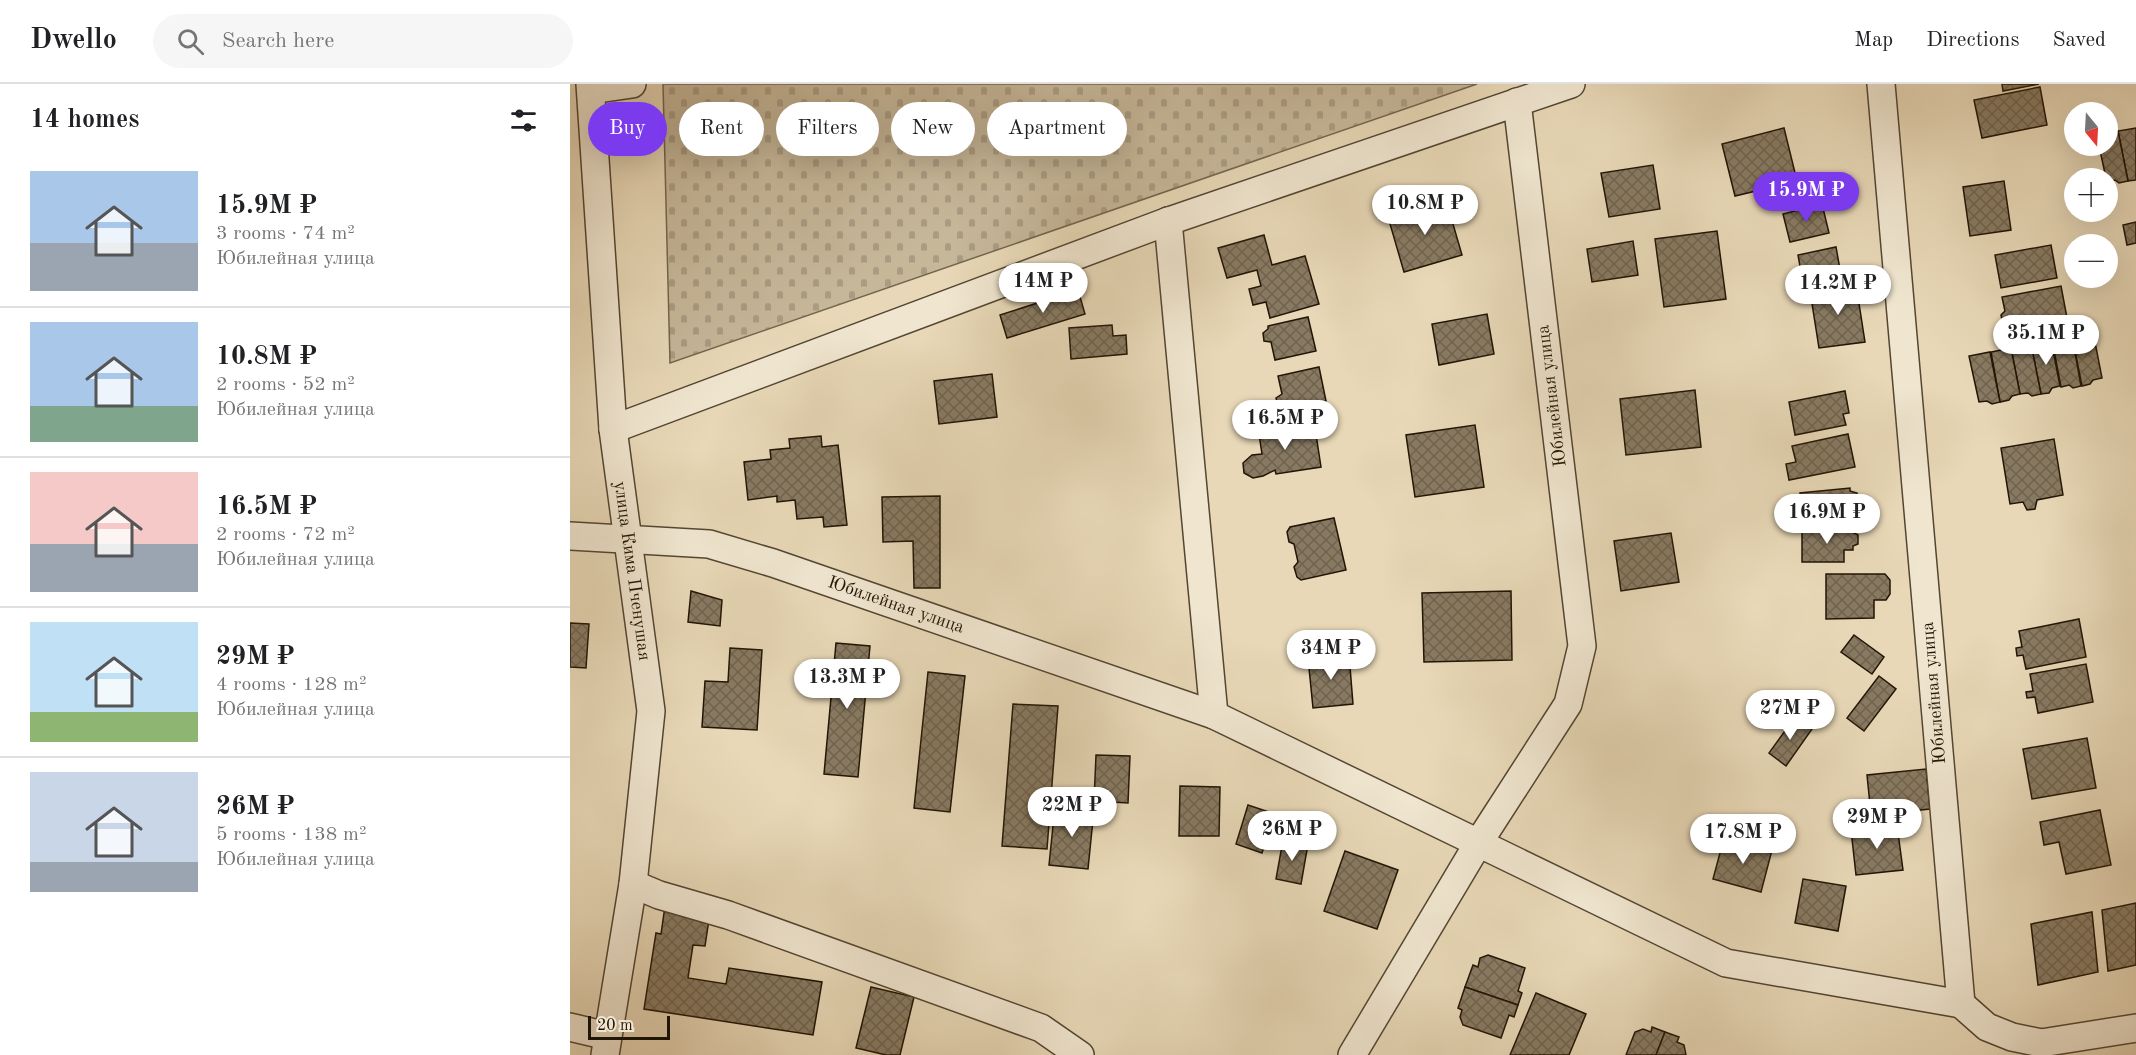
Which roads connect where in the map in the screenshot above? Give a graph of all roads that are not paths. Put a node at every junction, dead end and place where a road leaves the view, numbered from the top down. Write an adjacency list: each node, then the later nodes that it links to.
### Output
1 (632, 84): 4 (street)
2 (1571, 84): 5 (street)
3 (1881, 84): 13 (street, Юбилейная улица)
4 (590, 87): 7 (street, улица Кима Пченушая)
5 (1517, 102): 6 (street); 11 (street, Юбилейная улица)
6 (1168, 221): 7 (street); 10 (street)
7 (613, 429): 9 (street, улица Кима Пченушая)
8 (570, 536): 9 (street, Юбилейная улица)
9 (629, 540): 10 (street, Юбилейная улица); 12 (street, улица Кима Пченушая)
10 (1214, 715): 11 (street, Юбилейная улица)
11 (1479, 842): 13 (street, Юбилейная улица); 18 (street)
12 (633, 884): 16 (street, улица Кима Пченушая); 17 (street)
13 (1961, 1004): 15 (street)
14 (570, 1027): 16 (street)
15 (2136, 1028)
16 (606, 1045)
17 (1080, 1055)
18 (1352, 1055)

